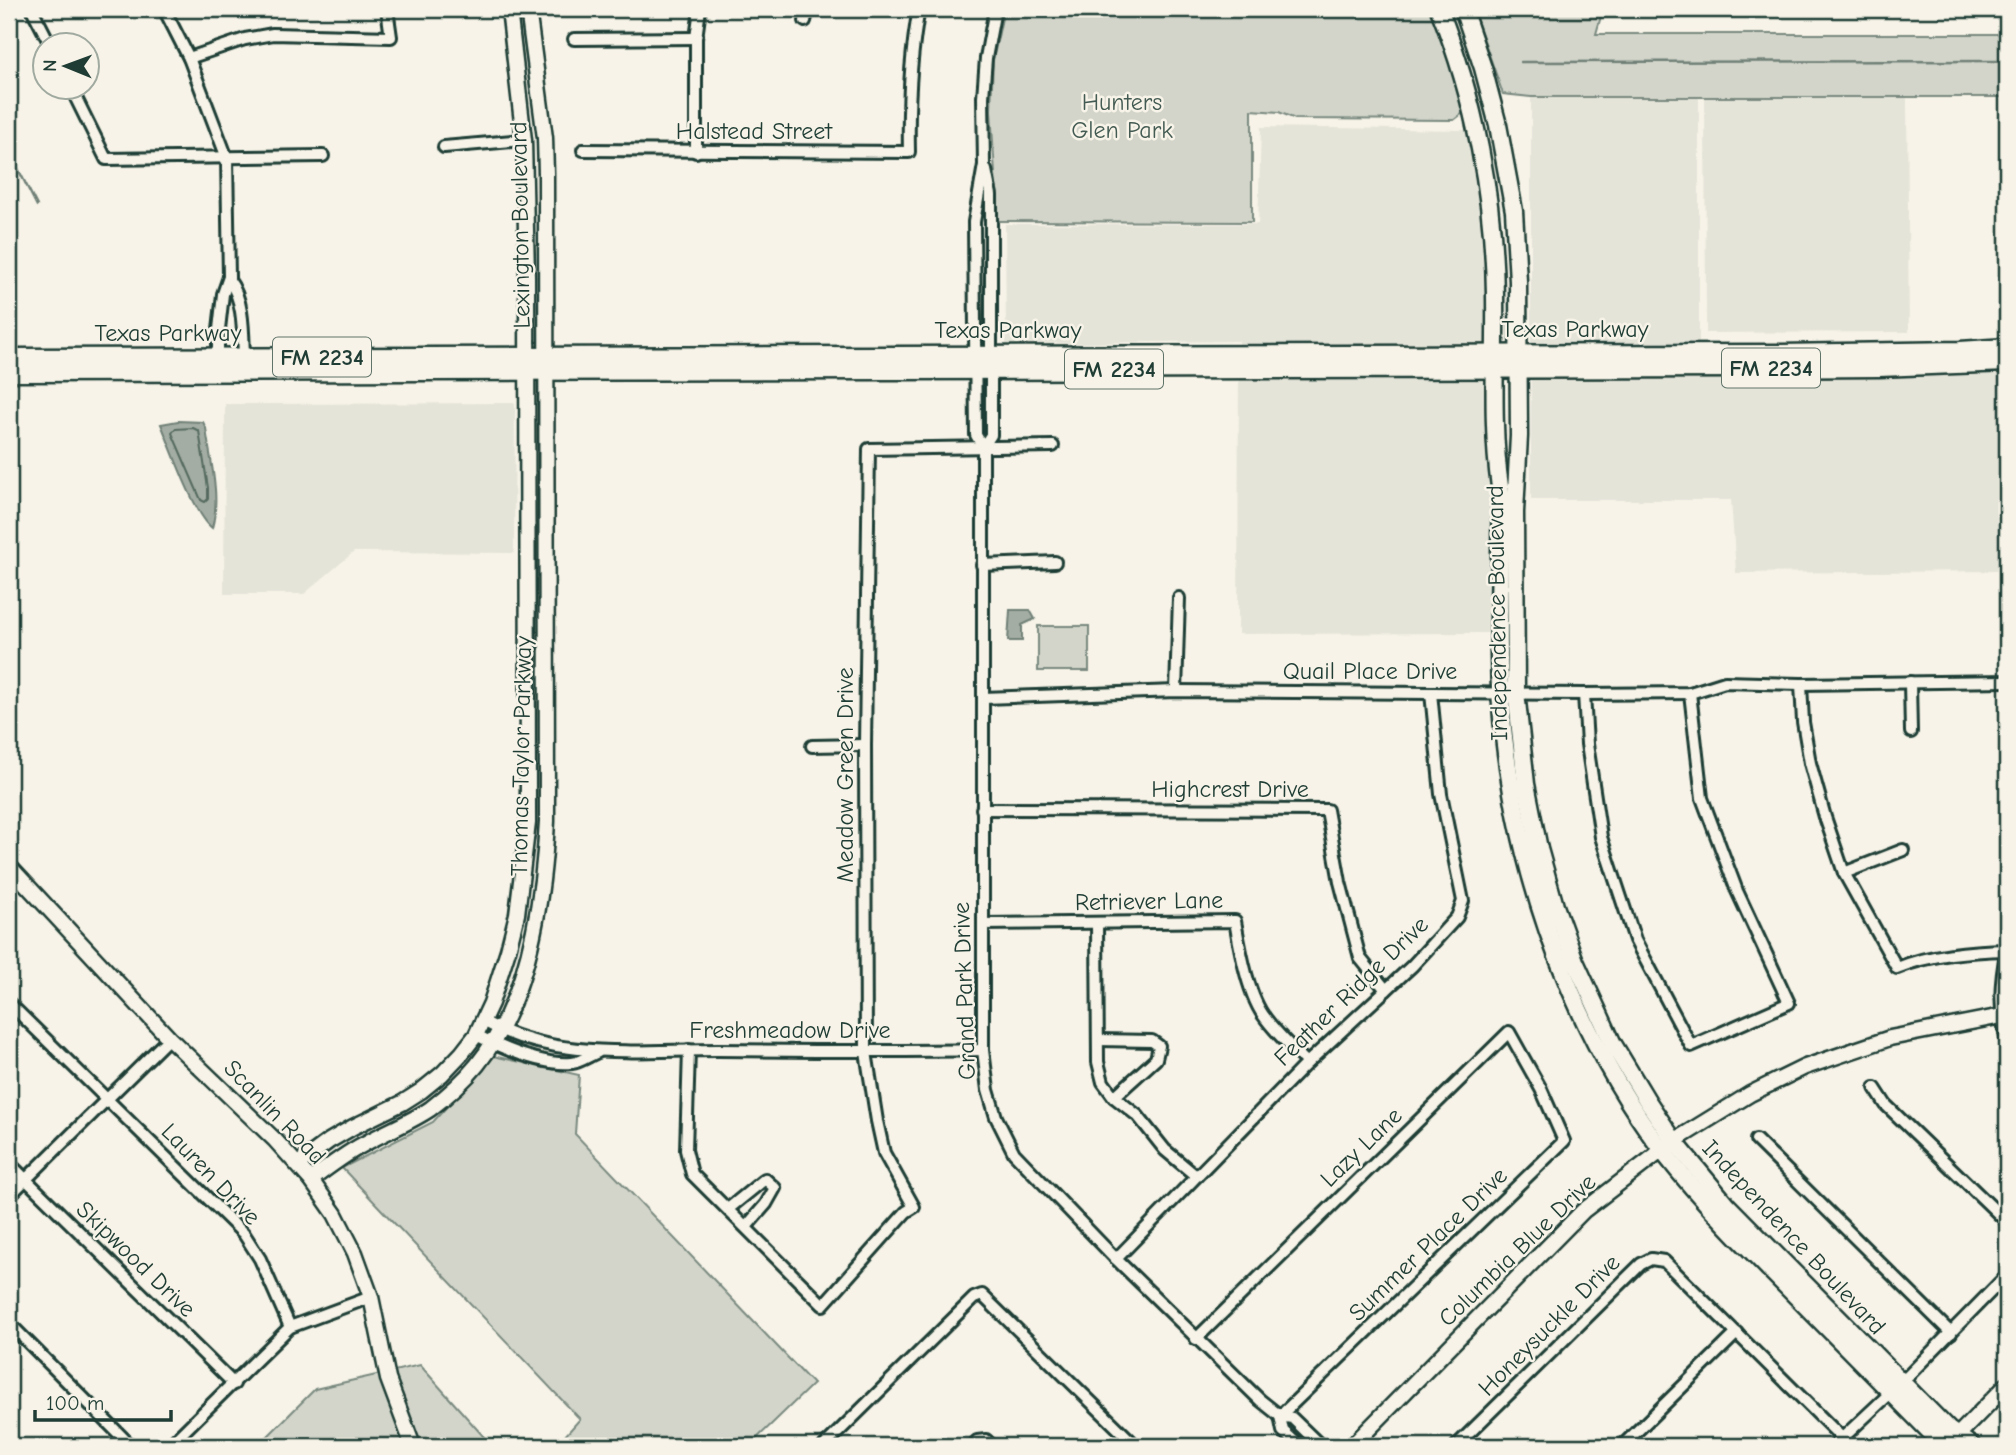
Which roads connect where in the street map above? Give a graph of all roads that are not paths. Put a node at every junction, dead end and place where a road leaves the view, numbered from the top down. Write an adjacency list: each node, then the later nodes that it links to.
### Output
1 (32, 9): 13 (street)
2 (164, 9): 16 (street)
3 (387, 9): 16 (street)
4 (509, 9): 20 (street, Lexington Boulevard)
5 (528, 9): 27 (street, Lexington Boulevard)
6 (700, 9): 14 (street)
7 (808, 9): 12 (street)
8 (919, 9): 23 (street, Halstead Street)
9 (995, 9): 26 (street, Grand Park Drive)
10 (1438, 9): 19 (main road, Independence Boulevard)
11 (1463, 9): 18 (main road, Independence Boulevard)
12 (805, 21)
13 (44, 32)
14 (695, 38): 15 (street); 23 (street)
15 (574, 39)
16 (188, 58): 25 (street)
17 (78, 102): 25 (street)
18 (1498, 125): 19 (main road); 37 (main road, Independence Boulevard)
19 (1475, 127): 36 (main road, Independence Boulevard)
20 (524, 140): 21 (street); 28 (street, Lexington Boulevard)
21 (444, 147)
22 (583, 150): 23 (street, Halstead Street)
23 (696, 152)
24 (323, 156): 25 (street)
25 (227, 158): 29 (street)
26 (984, 165): 38 (street, Grand Park Drive); 38 (street, Grand Park Drive)
27 (546, 173): 28 (street); 42 (street, Lexington Boulevard)
28 (525, 174): 41 (street, Lexington Boulevard)
29 (229, 280): 34 (street); 40 (street)
30 (2007, 348): 33 (main road, Texas Parkway / FM 2234)
31 (1166, 354): 32 (main road, Texas Parkway / FM 2234); 38 (main road, Texas Parkway / FM 2234); 44 (main road)
32 (1288, 354): 36 (main road, Texas Parkway / FM 2234); 45 (main road)
33 (1781, 354): 37 (main road, Texas Parkway / FM 2234); 43 (main road)
34 (244, 357): 40 (main road, Texas Parkway / FM 2234); 41 (main road, Texas Parkway / FM 2234)
35 (9, 358): 40 (main road, Texas Parkway / FM 2234)
36 (1495, 361): 37 (main road, Texas Parkway / FM 2234); 45 (main road, Texas Parkway / FM 2234); 49 (main road, Independence Boulevard)
37 (1518, 361): 43 (main road, Texas Parkway / FM 2234); 49 (main road, Independence Boulevard)
38 (984, 362): 42 (main road, Texas Parkway / FM 2234); 44 (main road, Texas Parkway / FM 2234); 48 (street, Grand Park Drive)
39 (2007, 362): 43 (main road, Texas Parkway / FM 2234)
40 (218, 364): 41 (main road, Texas Parkway / FM 2234); 46 (main road, Texas Parkway / FM 2234)
41 (526, 364): 42 (main road, Texas Parkway / FM 2234); 50 (street, Thomas Taylor Parkway)
42 (545, 364): 51 (street, Thomas Taylor Parkway)
43 (1752, 368)
44 (1140, 369): 45 (main road, Texas Parkway / FM 2234)
45 (1258, 369)
46 (9, 372)
47 (1053, 446): 48 (street)
48 (983, 447): 53 (street, Grand Park Drive); 65 (street, Meadow Green Drive)
49 (1508, 515): 59 (main road, Independence Boulevard)
50 (527, 520): 51 (street); 77 (street, Thomas Taylor Parkway)
51 (547, 521): 78 (street, Thomas Taylor Parkway)
52 (1055, 562): 53 (street)
53 (982, 565): 63 (street, Grand Park Drive)
54 (1179, 598): 58 (street)
55 (2007, 681): 56 (street, Quail Place Drive)
56 (1910, 682): 57 (street, Quail Place Drive); 64 (street)
57 (1801, 684): 60 (street, Quail Place Drive); 70 (street)
58 (1176, 691): 61 (street, Quail Place Drive); 63 (street, Quail Place Drive)
59 (1508, 692): 61 (street, Quail Place Drive); 62 (street, Quail Place Drive); 94 (main road, Independence Boulevard)
60 (1690, 692): 62 (street, Quail Place Drive); 62 (street)
61 (1431, 693): 74 (street, Feather Ridge Drive)
62 (1584, 694)
63 (983, 698): 67 (street, Grand Park Drive)
64 (1911, 732)
65 (865, 745): 66 (street); 87 (street, Meadow Green Drive)
66 (813, 746)
67 (982, 809): 72 (street, Grand Park Drive); 74 (street, Highcrest Drive)
68 (1903, 850): 70 (street)
69 (9, 866): 80 (street, Scanlin Road)
70 (1844, 873): 73 (street)
71 (1097, 923): 72 (street, Retriever Lane); 81 (street); 88 (street, Retriever Lane)
72 (983, 924): 85 (street, Grand Park Drive)
73 (2007, 949): 76 (street)
74 (1386, 990): 88 (street, Feather Ridge Drive)
75 (9, 1003): 92 (street, Lauren Drive)
76 (2004, 1015): 82 (street); 94 (street, Columbia Blue Drive)
77 (483, 1021): 78 (street, Freshmeadow Drive); 79 (street, Thomas Taylor Parkway)
78 (501, 1029): 83 (street, Thomas Taylor Parkway); 86 (street, Freshmeadow Drive)
79 (476, 1035): 83 (street, Freshmeadow Drive); 96 (street, Thomas Taylor Parkway)
80 (169, 1038): 92 (street); 96 (street, Scanlin Road)
81 (1099, 1040): 91 (street); 91 (street)
82 (2007, 1042)
83 (492, 1043): 86 (street, Freshmeadow Drive); 99 (street, Thomas Taylor Parkway)
84 (689, 1050): 86 (street, Freshmeadow Drive); 87 (street, Freshmeadow Drive); 101 (street)
85 (983, 1050): 87 (street, Freshmeadow Drive); 104 (street, Grand Park Drive)
86 (598, 1052)
87 (866, 1052): 103 (street, Meadow Green Drive)
88 (1307, 1063): 97 (street, Feather Ridge Drive)
89 (1875, 1088): 102 (street)
90 (1541, 1089): 111 (street, Lazy Lane); 115 (street, Summer Place Drive)
91 (1115, 1097): 97 (street)
92 (106, 1098): 98 (street); 108 (street, Lauren Drive)
93 (1756, 1140): 110 (street)
94 (1669, 1146): 114 (main road, Independence Boulevard); 127 (street, Columbia Blue Drive)
95 (9, 1163): 98 (street, Skipwood Drive)
96 (298, 1164): 99 (street, Scanlin Road)
97 (1196, 1176): 104 (street, Feather Ridge Drive)
98 (25, 1180): 100 (street); 112 (street, Skipwood Drive)
99 (310, 1180): 106 (street, Scanlin Road)
100 (9, 1196)
101 (728, 1209): 103 (street); 103 (street)
102 (2007, 1222)
103 (746, 1227)
104 (1116, 1259): 111 (street, Grand Park Drive)
105 (2007, 1275): 110 (street)
106 (371, 1297): 108 (street); 120 (street, Scanlin Road)
107 (9, 1323): 118 (street)
108 (290, 1326): 112 (street)
109 (1737, 1333): 116 (street); 128 (street, Honeysuckle Drive); 129 (street)
110 (1951, 1333): 114 (street)
111 (1196, 1339): 115 (street, Grand Park Drive)
112 (233, 1384): 119 (street)
113 (2007, 1385): 117 (street)
114 (1896, 1387): 116 (street); 117 (main road, Independence Boulevard)
115 (1280, 1416): 125 (street, Grand Park Drive); 126 (street, Grand Park Drive)
116 (1838, 1442)
117 (1949, 1443): 130 (main road, Independence Boulevard)
118 (131, 1446)
119 (169, 1446)
120 (413, 1446)
121 (824, 1446): 124 (street)
122 (973, 1446): 123 (street)
123 (992, 1446)
124 (1136, 1446)
125 (1299, 1446)
126 (1321, 1446)
127 (1352, 1446)
128 (1456, 1446)
129 (1622, 1446)
130 (1972, 1446)

